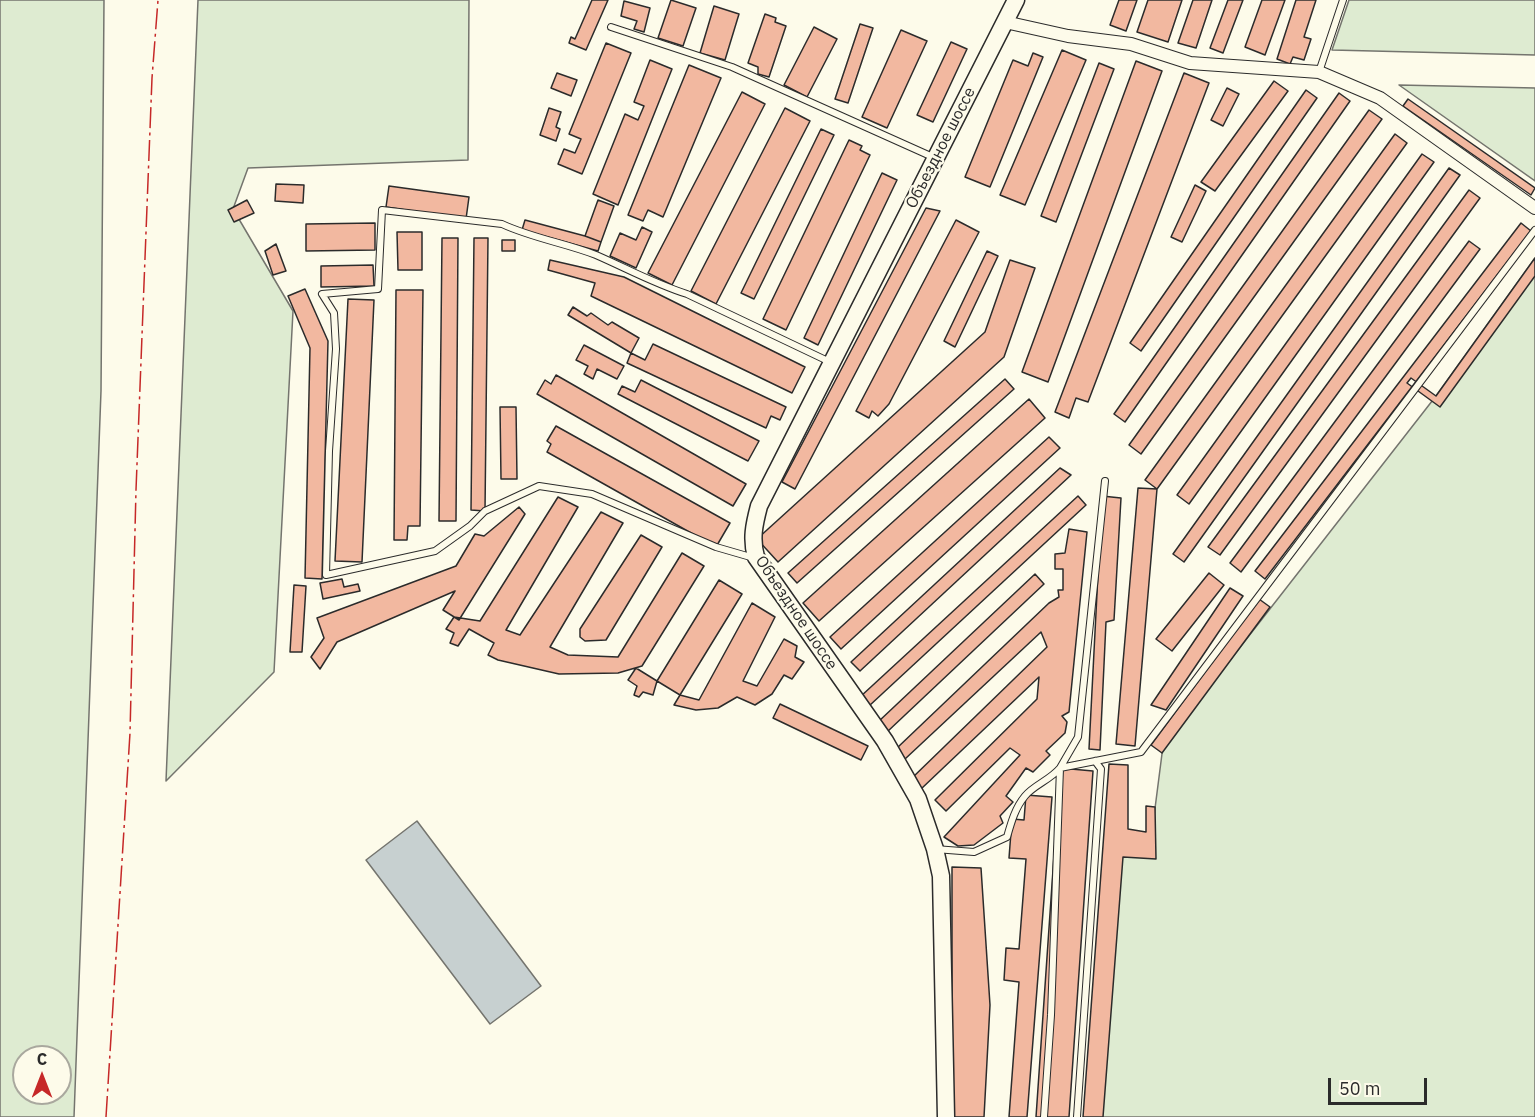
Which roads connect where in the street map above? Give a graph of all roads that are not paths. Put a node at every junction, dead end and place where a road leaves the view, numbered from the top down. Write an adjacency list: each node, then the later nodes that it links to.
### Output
1 (1016, 0): 3 (street, Объездное шоссе)
2 (1343, 0): 5 (lane)
3 (1005, 22): 5 (street); 6 (street, Объездное шоссе)
4 (611, 27): 6 (lane)
5 (1319, 72): 7 (street)
6 (936, 158): 9 (street, Объездное шоссе)
7 (1535, 208)
8 (1535, 230): 12 (lane)
9 (832, 363): 11 (street, Объездное шоссе); 11 (lane)
10 (1105, 481): 13 (lane)
11 (757, 559): 14 (street, Объездное шоссе)
12 (1095, 761): 13 (lane); 17 (lane)
13 (1060, 768): 14 (lane); 16 (lane)
14 (935, 849): 15 (street, Объездное шоссе)
15 (946, 1117)
16 (1044, 1117)
17 (1077, 1117)

